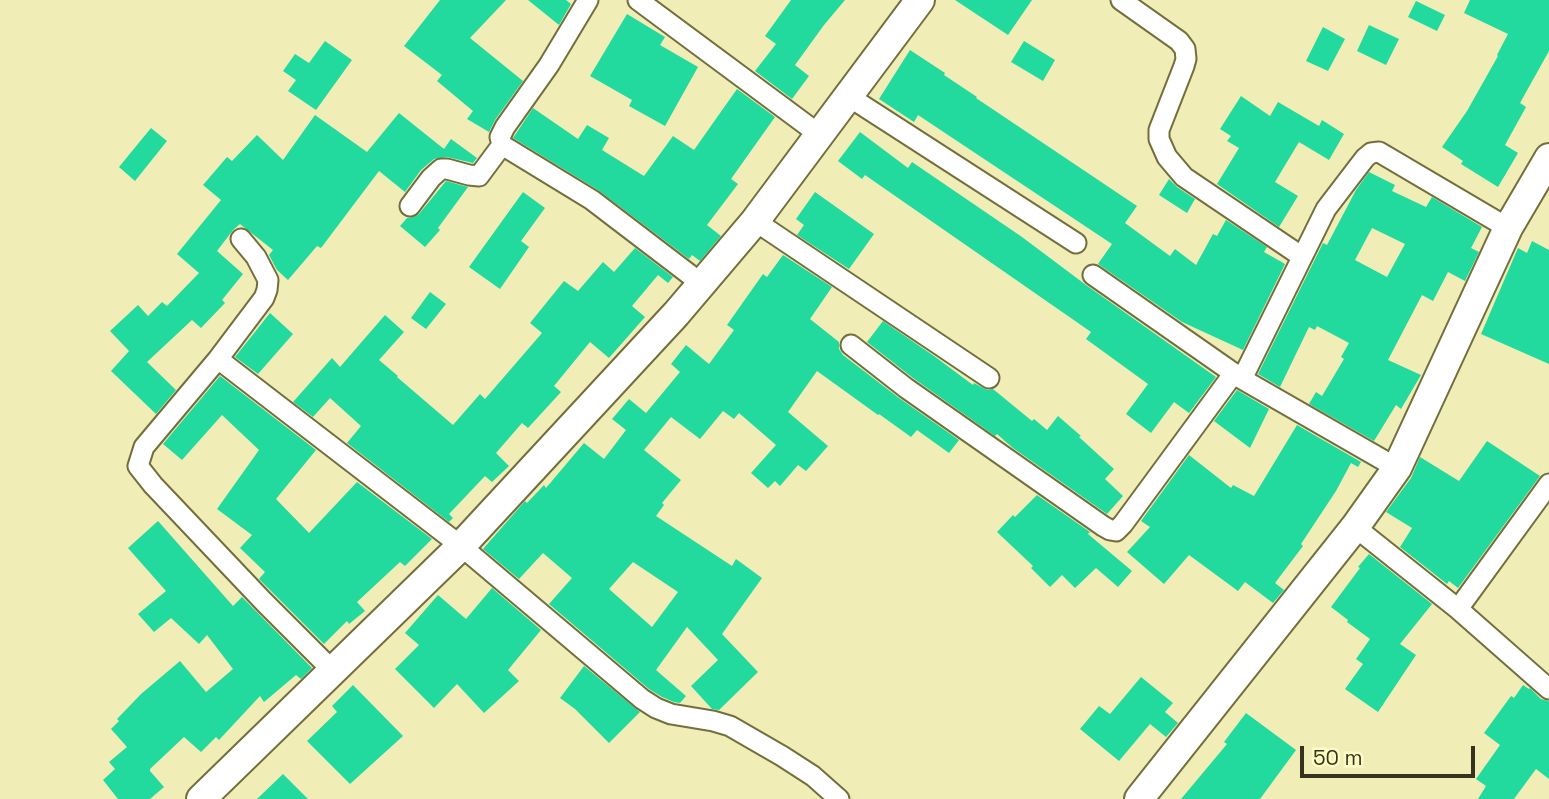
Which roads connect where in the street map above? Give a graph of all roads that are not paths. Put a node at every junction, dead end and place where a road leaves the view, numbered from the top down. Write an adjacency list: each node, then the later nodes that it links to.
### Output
1 (588, 0): 7 (street)
2 (920, 0): 5 (street)
3 (1121, 0): 14 (street)
4 (642, 1): 6 (street)
5 (848, 96): 6 (street); 13 (street)
6 (820, 135): 10 (street)
7 (502, 145): 9 (street); 16 (street)
8 (1548, 162): 11 (street)
9 (410, 206)
10 (755, 221): 16 (street); 20 (street)
11 (1508, 229): 14 (street); 21 (street)
12 (241, 239): 18 (street)
13 (1076, 243)
14 (1301, 256): 19 (street)
15 (1093, 275): 19 (street)
16 (702, 284): 24 (street)
17 (851, 345): 19 (street)
18 (218, 359): 24 (street); 26 (street)
19 (1238, 376): 21 (street)
20 (989, 378)
21 (1397, 468): 23 (street)
22 (1549, 484): 25 (street)
23 (1355, 527): 25 (street); 30 (street)
24 (461, 546): 26 (street); 29 (street)
25 (1458, 609): 27 (street)
26 (333, 671): 28 (street)
27 (1549, 689)
28 (201, 799)
29 (839, 799)
30 (1139, 799)

